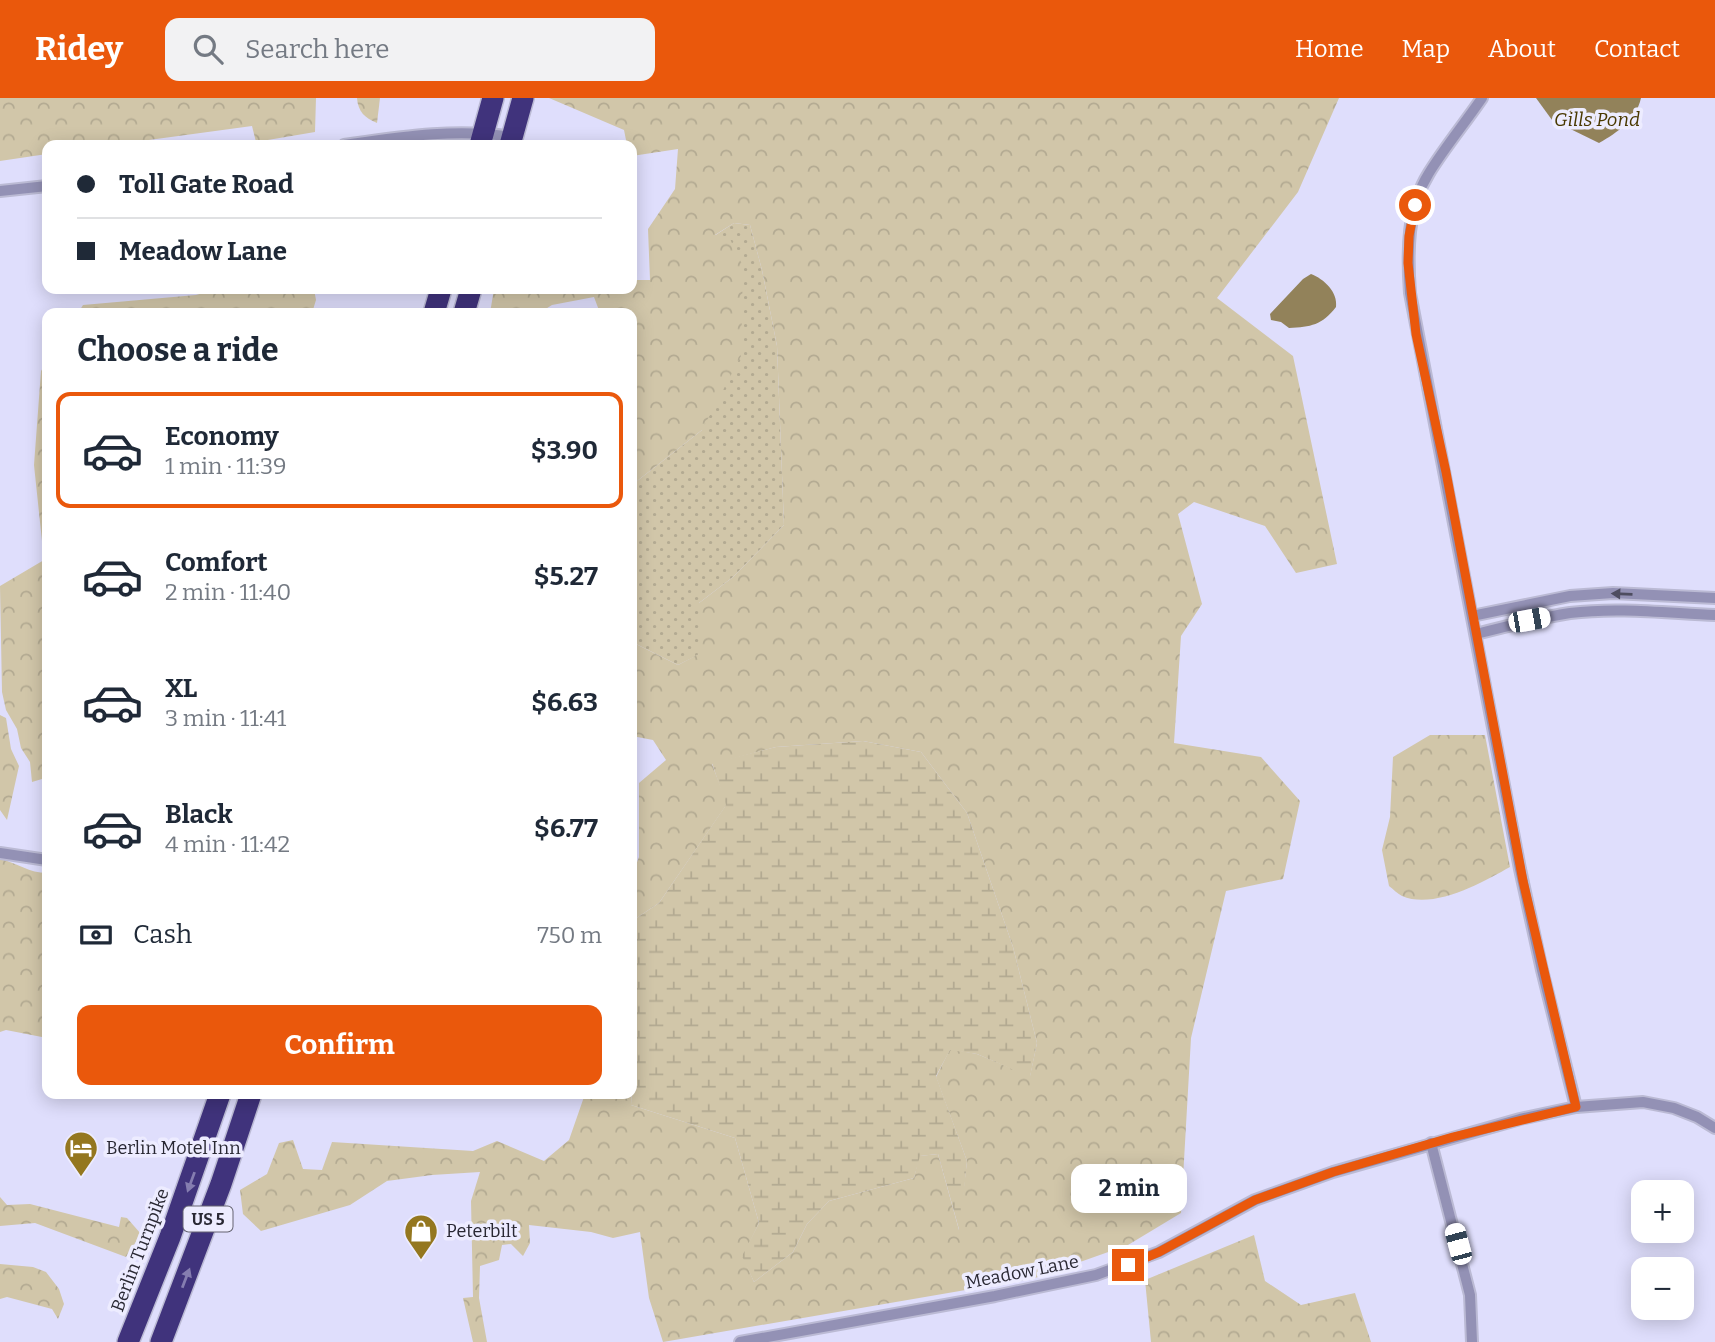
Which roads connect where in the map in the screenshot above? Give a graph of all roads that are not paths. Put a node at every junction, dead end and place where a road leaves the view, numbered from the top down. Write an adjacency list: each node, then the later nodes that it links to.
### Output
1 (493, 98): 4 (highway)
2 (523, 98): 6 (highway)
3 (1482, 98): 13 (street)
4 (481, 139): 5 (street)
5 (384, 140)
6 (511, 140)
7 (42, 187): 8 (street)
8 (0, 191)
9 (1654, 595): 10 (street); 11 (street, one-way to 11); 12 (street)
10 (1715, 598)
11 (1527, 604): 13 (street); 15 (street)
12 (1654, 612): 14 (street); 15 (street)
13 (1472, 615): 16 (street)
14 (1715, 615)
15 (1529, 620): 16 (street)
16 (1476, 634): 21 (street)
17 (0, 853): 18 (street)
18 (42, 859)
19 (218, 1099): 24 (highway, Berlin Turnpike / US 5, one-way to 24)
20 (249, 1099): 25 (highway, US 5, one-way to 20)
21 (1576, 1107): 22 (street, Meadow Lane); 23 (street, Meadow Lane)
22 (1715, 1128)
23 (1430, 1143): 26 (street, Meadow Lane); 27 (street)
24 (128, 1342)
25 (161, 1342)
26 (740, 1342)
27 (1472, 1342)

